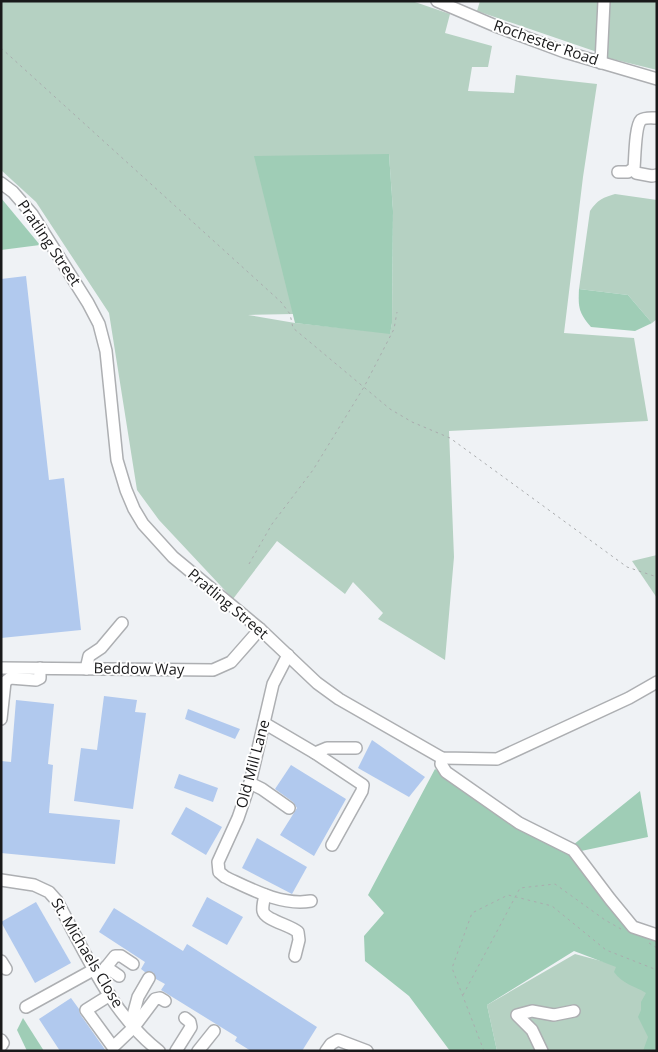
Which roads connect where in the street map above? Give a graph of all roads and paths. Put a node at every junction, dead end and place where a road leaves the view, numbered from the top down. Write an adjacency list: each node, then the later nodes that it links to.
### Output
1 (437, 1): 4 (street, Rochester Road)
2 (604, 1): 4 (street)
3 (1, 48): 12 (path)
4 (601, 63): 5 (street, Rochester Road)
5 (657, 79)
6 (657, 118): 7 (street)
7 (618, 172)
8 (636, 173): 9 (street)
9 (657, 175)
10 (1, 183): 16 (street, Pratling Street)
11 (398, 312): 12 (path)
12 (364, 387): 13 (path); 14 (path)
13 (249, 564)
14 (657, 577)
15 (122, 623): 20 (street)
16 (260, 629): 17 (street, Pratling Street); 20 (street, Beddow Way)
17 (288, 655): 23 (street, Old Mill Lane); 26 (street, Pratling Street)
18 (1, 668): 19 (street, Beddow Way)
19 (40, 668): 20 (street, Beddow Way); 22 (street)
20 (86, 669)
21 (657, 682): 26 (street, Pratling Street)
22 (1, 719)
23 (264, 724): 25 (street); 27 (street, Old Mill Lane)
24 (356, 748): 25 (street)
25 (315, 753): 29 (street)
26 (442, 758): 35 (street)
27 (250, 783): 28 (street); 31 (street, Old Mill Lane)
28 (290, 808)
29 (332, 845)
30 (1, 880): 40 (street, St. Michaels Close)
31 (266, 895): 33 (street); 37 (street)
32 (515, 897): 34 (path); 39 (path); 44 (path); 44 (path)
33 (311, 901)
34 (622, 930)
35 (652, 939): 36 (path)
36 (657, 948)
37 (295, 956)
38 (133, 964): 40 (street)
39 (657, 970)
40 (100, 971): 41 (street); 43 (street, St. Michaels Close); 46 (street)
41 (119, 976)
42 (149, 978): 49 (street)
43 (110, 995): 49 (street, St. Michaels Close); 49 (street)
44 (463, 996): 58 (path)
45 (165, 1001): 49 (street)
46 (26, 1007)
47 (574, 1011): 59 (street)
48 (185, 1018): 54 (street)
49 (132, 1025): 53 (street, St. Michaels Close)
50 (214, 1031): 55 (street)
51 (1, 1040): 52 (street)
52 (1, 1046)
53 (151, 1048)
54 (176, 1051)
55 (198, 1051)
56 (326, 1051): 57 (street)
57 (367, 1051)
58 (484, 1051)
59 (542, 1051)

